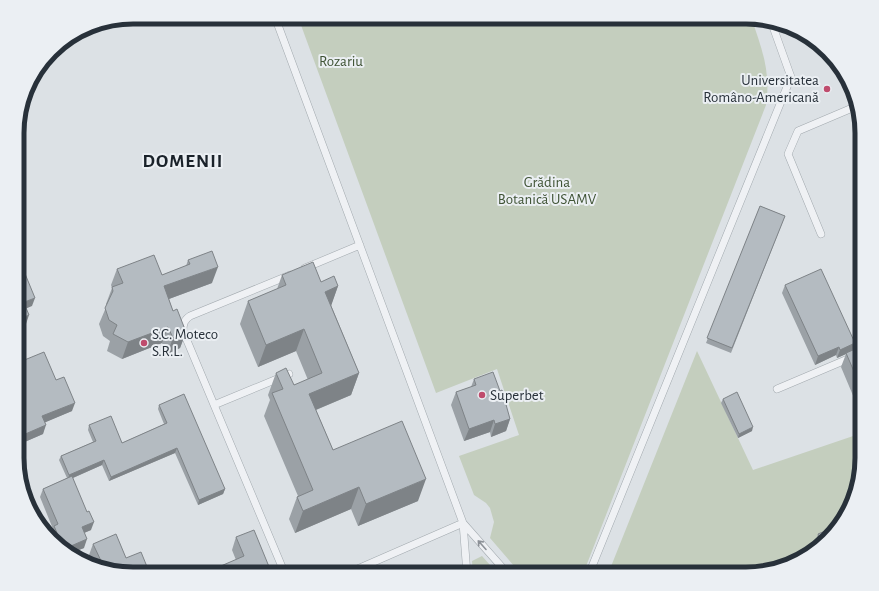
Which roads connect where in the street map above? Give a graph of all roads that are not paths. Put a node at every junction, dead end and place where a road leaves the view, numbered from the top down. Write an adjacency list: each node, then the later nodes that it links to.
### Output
1 (278, 24): 5 (lane)
2 (773, 28): 15 (lane)
3 (852, 108): 4 (lane)
4 (821, 234)
5 (360, 245): 9 (lane); 10 (lane)
6 (855, 356): 8 (lane)
7 (289, 374): 9 (lane)
8 (777, 389)
9 (214, 405): 11 (lane)
10 (463, 523): 12 (lane); 13 (lane); 14 (lane, one-way to 10)
11 (282, 567)
12 (362, 567)
13 (466, 567)
14 (502, 567)
15 (592, 567)

